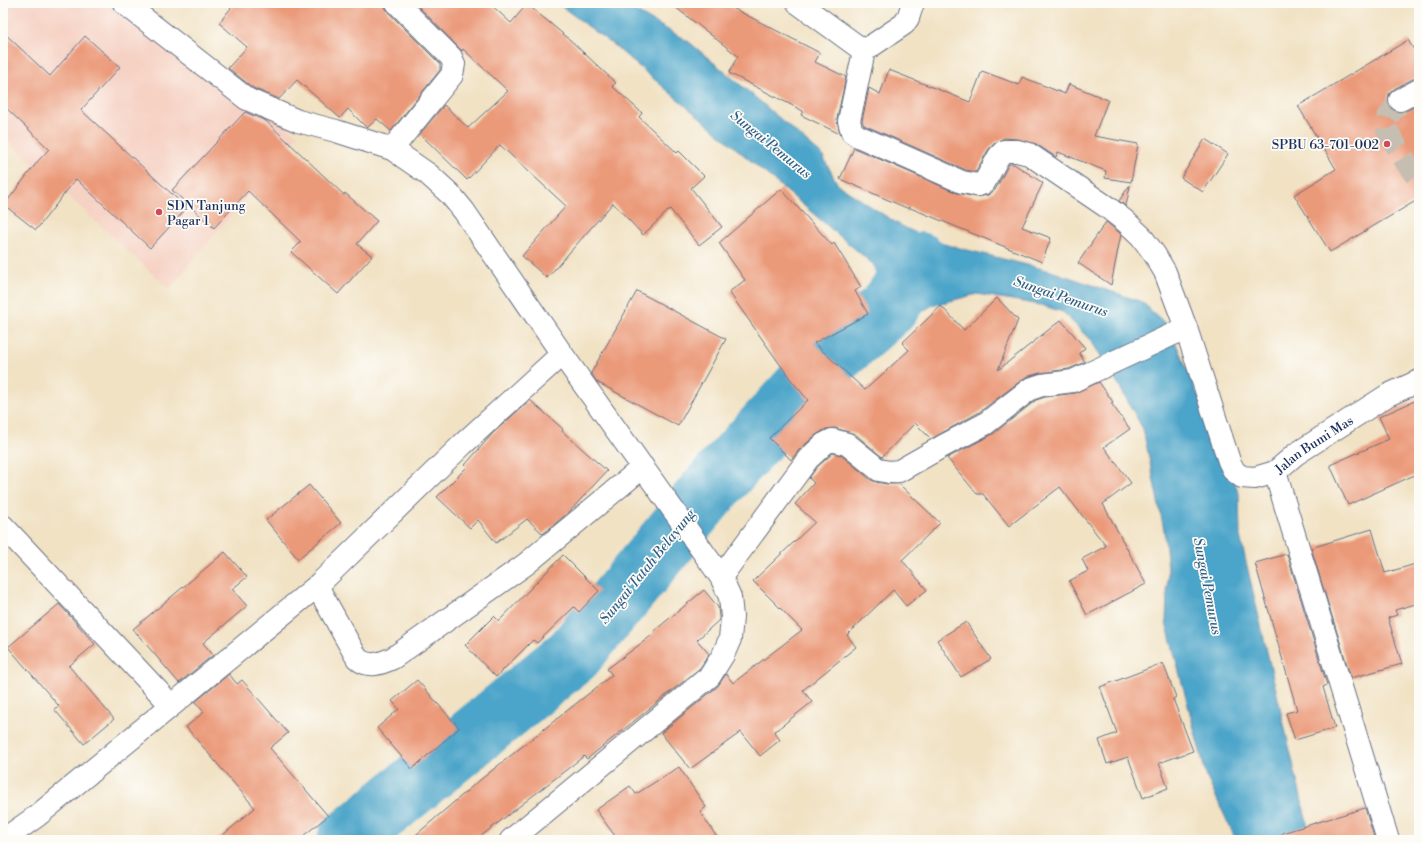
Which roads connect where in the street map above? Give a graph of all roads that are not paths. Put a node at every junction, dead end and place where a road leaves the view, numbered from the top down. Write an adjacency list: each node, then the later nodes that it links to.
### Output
1 (124, 3): 8 (street)
2 (396, 3): 8 (street)
3 (798, 3): 5 (street)
4 (913, 3): 5 (street)
5 (864, 51): 9 (street, Jalan Bumi Mas)
6 (1419, 90): 7 (street)
7 (1400, 100)
8 (392, 149): 10 (street)
9 (1180, 330): 13 (street, Jalan Bumi Mas); 15 (street)
10 (562, 354): 12 (street); 16 (street)
11 (1419, 381): 13 (street, Jalan Bumi Mas)
12 (643, 467): 15 (street); 16 (street)
13 (1275, 472): 20 (street)
14 (3, 526): 17 (street)
15 (717, 571): 19 (street)
16 (317, 586): 17 (street)
17 (171, 706): 18 (street)
18 (3, 840)
19 (511, 840)
20 (1388, 840)

